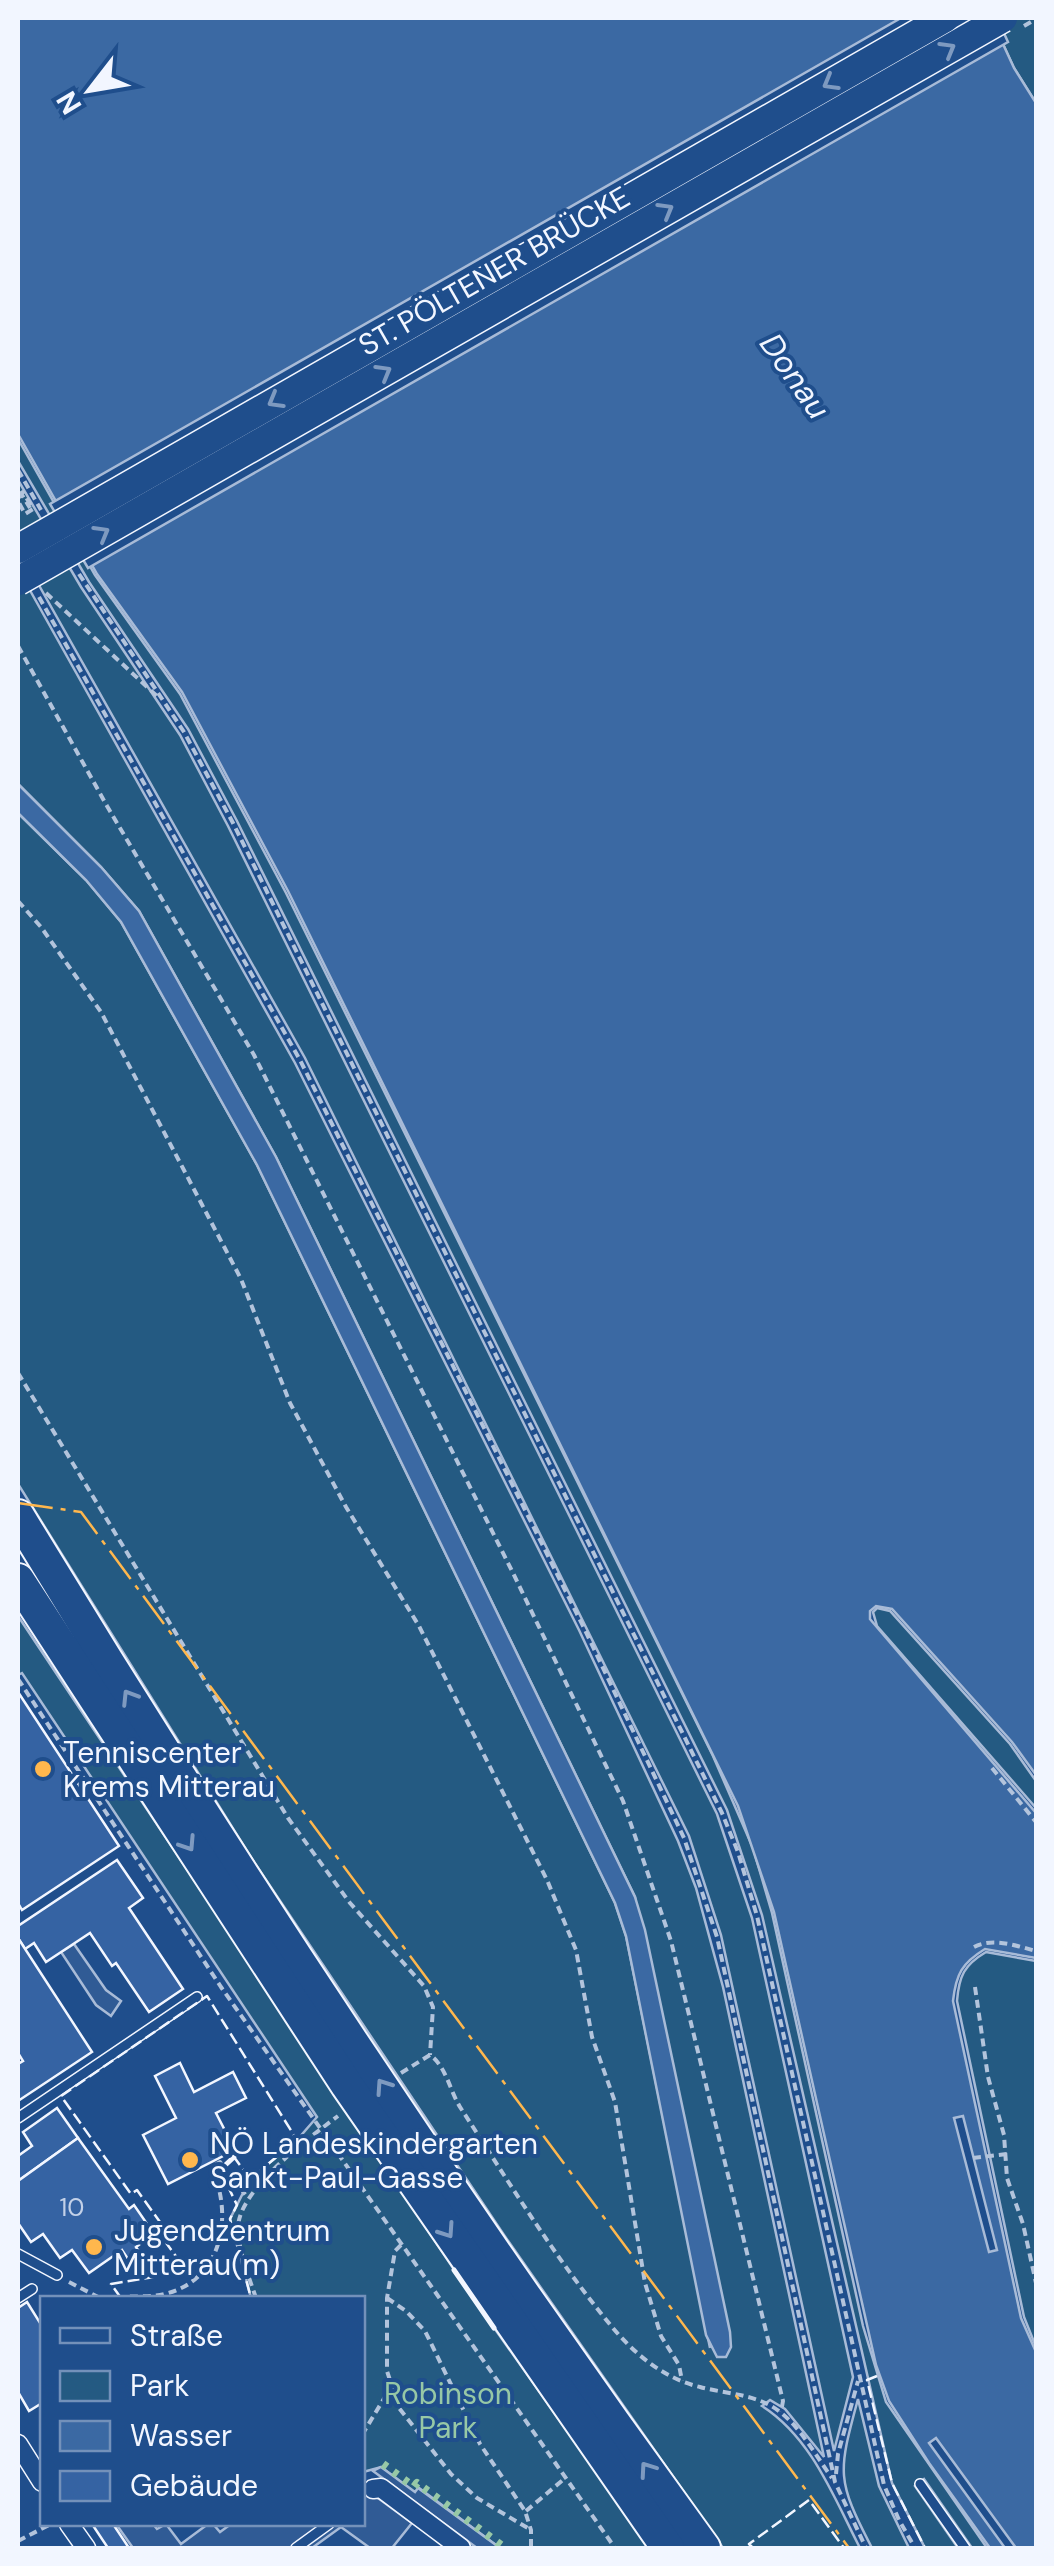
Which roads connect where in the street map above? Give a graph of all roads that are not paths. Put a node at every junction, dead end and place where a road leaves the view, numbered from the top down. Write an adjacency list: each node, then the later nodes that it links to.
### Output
1 (945, 18): 3 (main road, ST. PÖLTENER BRÜCKE, one-way to 3, bridge)
2 (1002, 18): 4 (main road, ST. PÖLTENER BRÜCKE, one-way to 2, bridge)
3 (18, 548)
4 (31, 587)
5 (18, 1516): 23 (highway, one-way to 5)
6 (18, 1580): 22 (highway, one-way to 22)
7 (197, 1997): 8 (lane)
8 (18, 2118)
9 (18, 2254): 10 (lane)
10 (56, 2274)
11 (32, 2289): 12 (lane)
12 (18, 2298)
13 (18, 2444): 14 (street)
14 (40, 2479)
15 (920, 2484): 24 (lane)
16 (368, 2493): 21 (street)
17 (70, 2526): 19 (street)
18 (326, 2526): 20 (lane)
19 (86, 2548)
20 (296, 2548)
21 (460, 2548)
22 (668, 2548)
23 (704, 2548)
24 (965, 2548)

